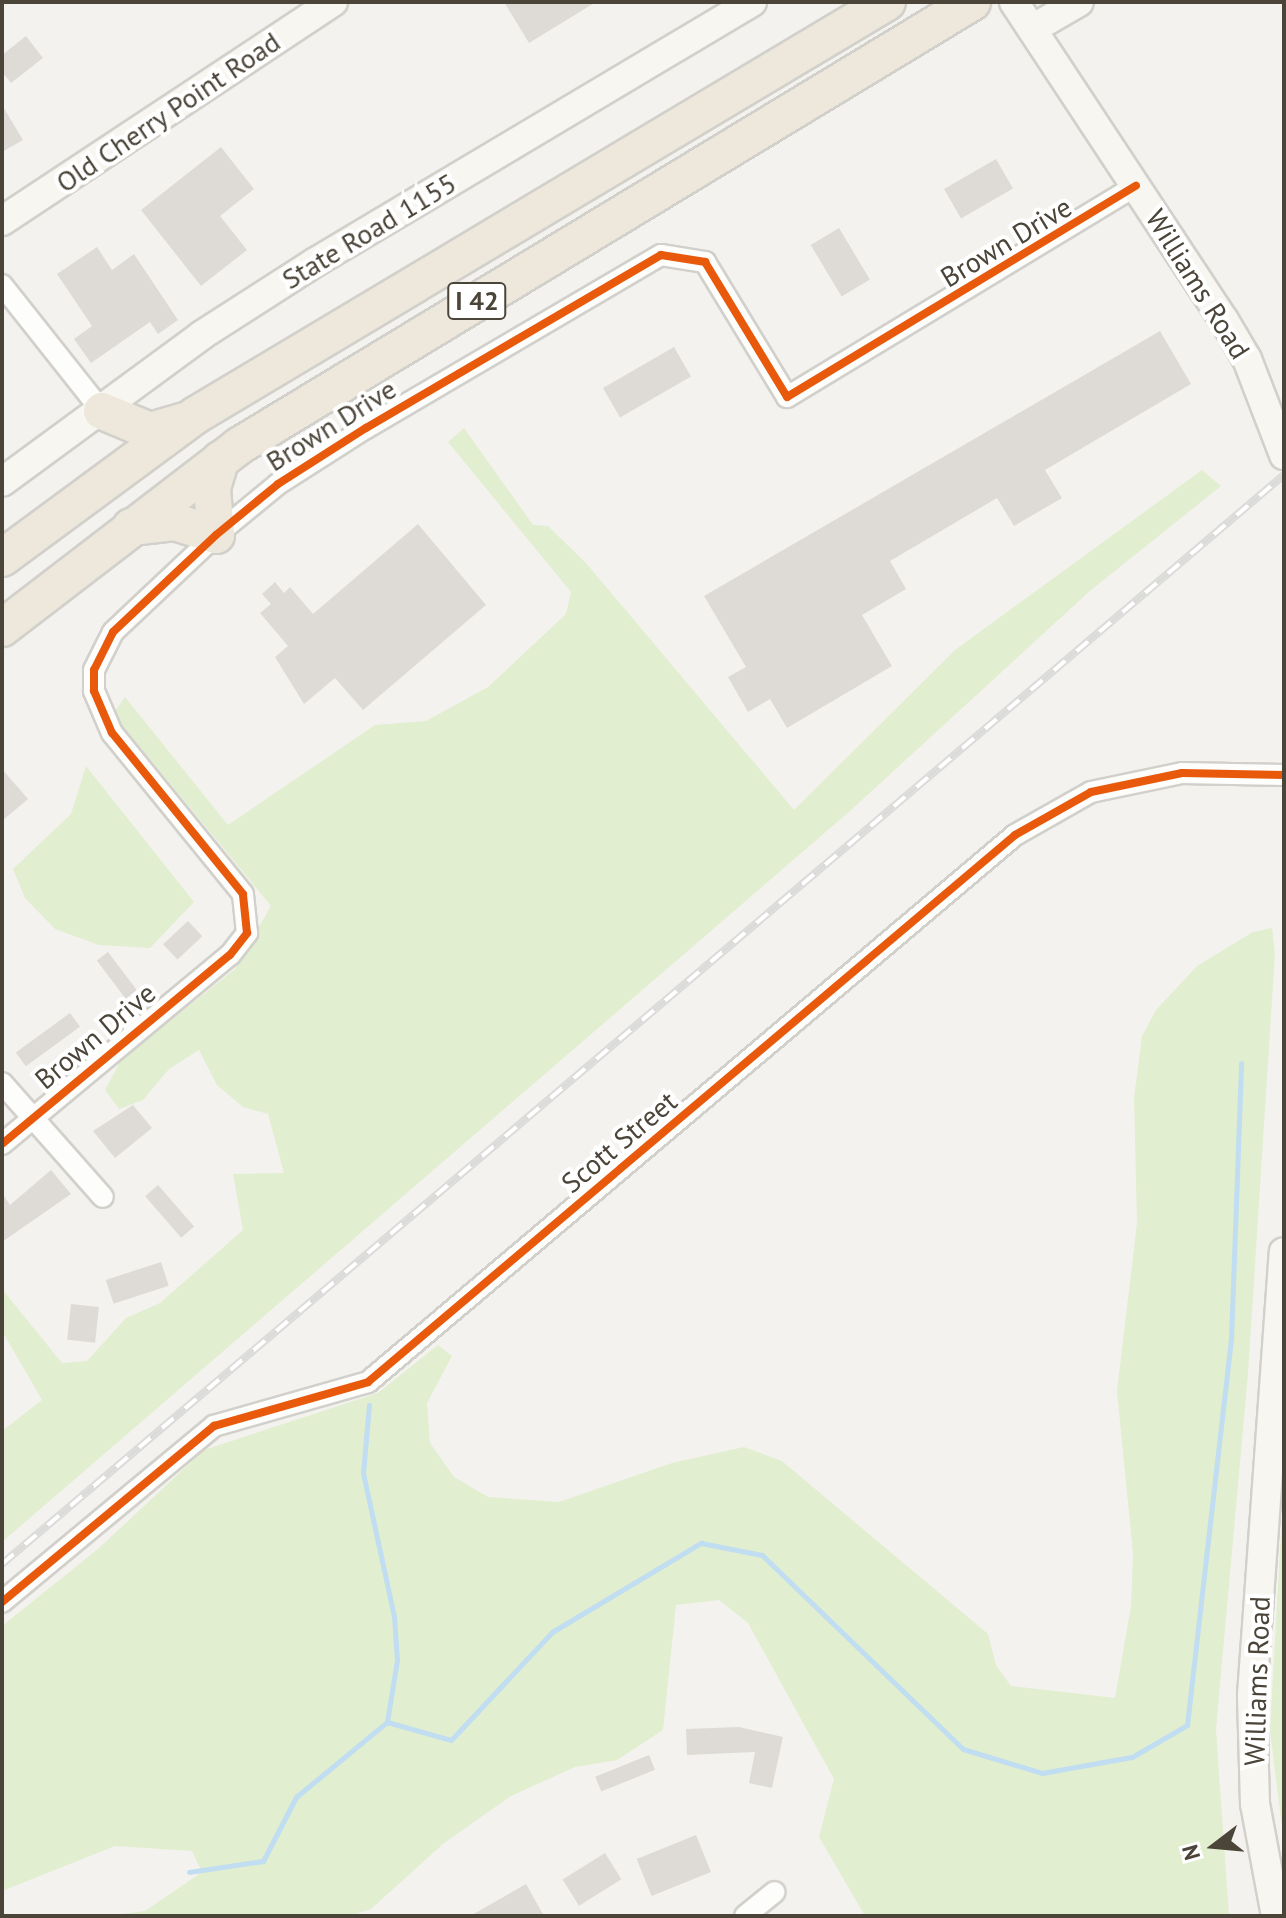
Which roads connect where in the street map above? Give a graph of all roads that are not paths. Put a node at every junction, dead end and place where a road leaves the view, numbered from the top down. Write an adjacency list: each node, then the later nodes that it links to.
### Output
1 (333, 2): 9 (street, Old Cherry Point Road)
2 (752, 2): 11 (street, State Road 1155)
3 (887, 2): 12 (highway)
4 (972, 2): 14 (highway, I 42)
5 (1014, 2): 7 (street, Williams Road)
6 (1079, 2): 7 (street)
7 (1032, 29): 8 (street, Williams Road)
8 (1136, 186): 13 (street, Williams Road); 18 (street, Brown Drive)
9 (4, 216)
10 (2, 285): 11 (street)
11 (102, 411): 12 (highway); 15 (street, State Road 1155); 16 (highway)
12 (196, 415): 16 (highway)
13 (1284, 455)
14 (221, 459): 17 (highway, I 42); 18 (highway)
15 (2, 482)
16 (95, 490): 19 (highway)
17 (131, 527): 18 (highway); 20 (highway, I 42)
18 (216, 535): 23 (street, Brown Drive)
19 (2, 558)
20 (2, 628)
21 (1284, 775): 27 (street, Scott Street)
22 (2, 1083): 23 (street)
23 (36, 1115): 24 (street, Brown Drive); 25 (street)
24 (2, 1144)
25 (103, 1197)
26 (1284, 1252): 30 (street, Williams Road)
27 (2, 1602)
28 (775, 1892): 29 (street)
29 (745, 1916)
30 (1276, 1916)

